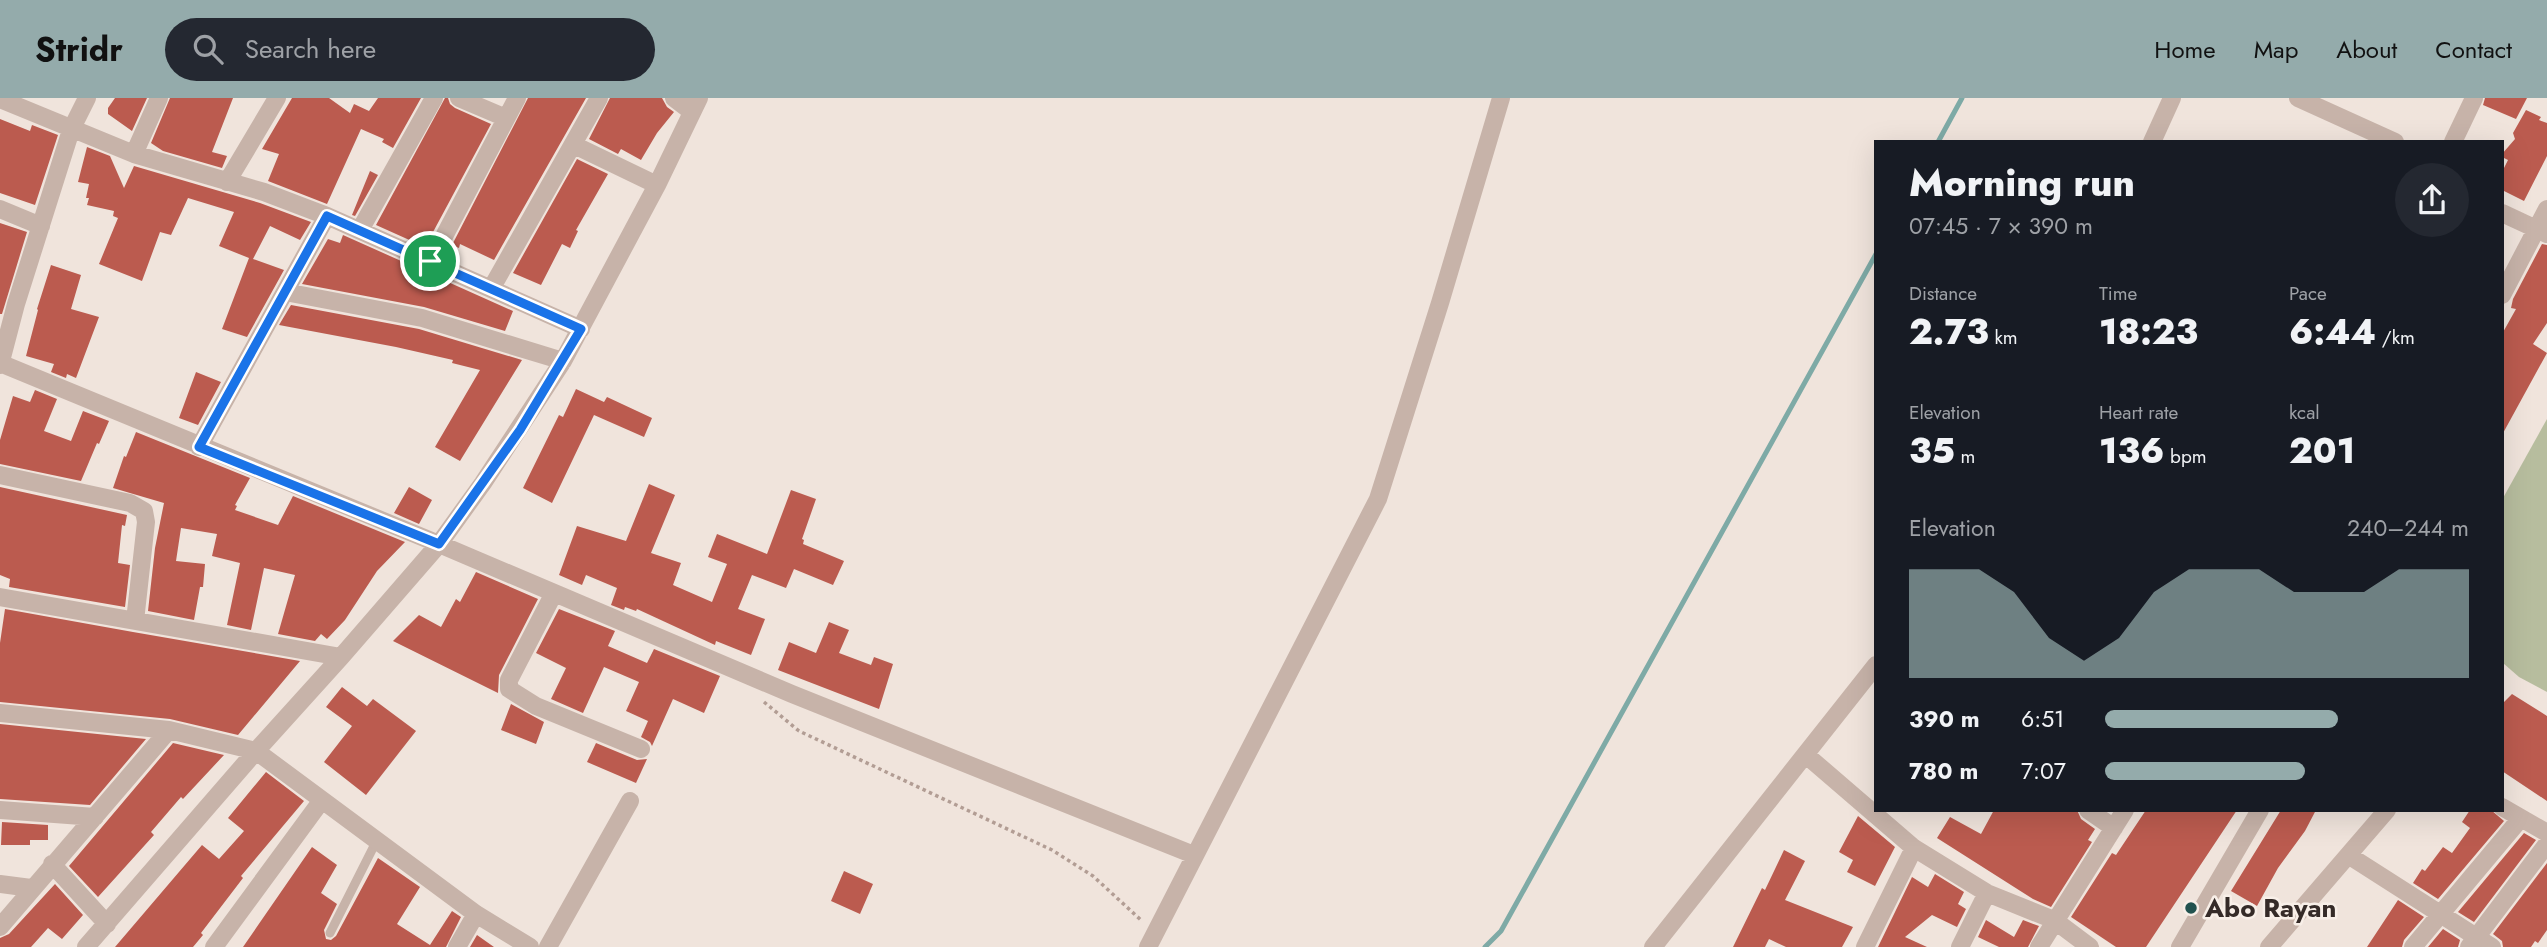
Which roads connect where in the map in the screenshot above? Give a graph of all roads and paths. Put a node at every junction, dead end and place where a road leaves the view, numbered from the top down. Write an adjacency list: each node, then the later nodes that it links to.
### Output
1 (87, 98): 16 (street)
2 (159, 98): 21 (street)
3 (277, 98): 22 (street)
4 (433, 98): 29 (street)
5 (459, 98): 15 (street)
6 (517, 98): 15 (street)
7 (599, 98): 20 (street)
8 (674, 98): 14 (street)
9 (1502, 98): 67 (street)
10 (2172, 98): 17 (street)
11 (2298, 98): 18 (street)
12 (2474, 98): 19 (street)
13 (0, 99): 16 (street)
14 (695, 105): 23 (street)
15 (506, 118): 31 (street)
16 (71, 130): 21 (street); 28 (street)
17 (2153, 140)
18 (2391, 140)
19 (2454, 140)
20 (574, 145): 23 (street); 32 (street)
21 (134, 154): 22 (street)
22 (227, 182): 27 (street)
23 (657, 185): 35 (street)
24 (0, 209): 28 (street)
25 (2547, 209): 30 (street)
26 (2504, 214): 30 (street)
27 (327, 216): 29 (street); 33 (street)
28 (41, 226): 37 (street)
29 (360, 230): 31 (street)
30 (2542, 231): 34 (street)
31 (430, 261): 32 (street)
32 (491, 289): 35 (street)
33 (285, 292): 36 (street); 38 (street)
34 (2504, 292)
35 (581, 329): 36 (street)
36 (563, 361): 40 (street)
37 (0, 364): 38 (street)
38 (199, 447): 40 (street)
39 (0, 475): 43 (street)
40 (439, 544): 41 (street); 44 (street)
41 (554, 593): 49 (street); 67 (street)
42 (0, 597): 43 (street)
43 (135, 621): 44 (street)
44 (341, 657): 50 (street)
45 (1874, 668): 51 (street)
46 (759, 696): 79 (path)
47 (0, 713): 48 (street)
48 (169, 730): 50 (street); 60 (street)
49 (641, 749)
50 (256, 751): 52 (street); 76 (street)
51 (1806, 755): 66 (street); 86 (street)
52 (322, 800): 64 (street); 81 (street)
53 (630, 801): 85 (street)
54 (2504, 808): 61 (street)
55 (0, 810): 60 (street)
56 (2091, 812): 62 (street)
57 (2124, 812): 62 (street)
58 (2259, 812): 91 (street)
59 (2385, 812): 68 (street)
60 (95, 817): 69 (street)
61 (2521, 818): 63 (street); 74 (street)
62 (2113, 828): 75 (street)
63 (2547, 833)
64 (377, 840): 73 (street); 78 (lane)
65 (2547, 844): 80 (street)
66 (1914, 848): 72 (street); 87 (street)
67 (1194, 855): 79 (street)
68 (2348, 855): 74 (street); 92 (street)
69 (52, 864): 71 (street); 76 (street)
70 (0, 884): 71 (street)
71 (32, 888): 77 (street)
72 (1987, 893): 75 (street); 88 (street)
73 (476, 914): 83 (street); 84 (street)
74 (2440, 914): 80 (street); 93 (street)
75 (2054, 920): 89 (street); 90 (street)
76 (107, 924): 82 (street)
77 (0, 927)
78 (330, 933)
79 (1151, 941)
80 (2473, 942): 94 (street)
81 (217, 946)
82 (86, 947)
83 (457, 947)
84 (530, 947)
85 (548, 947)
86 (1653, 947)
87 (1866, 947)
88 (1960, 947)
89 (2039, 947)
90 (2090, 947)
91 (2180, 947)
92 (2270, 947)
93 (2413, 947)
94 (2492, 947)

